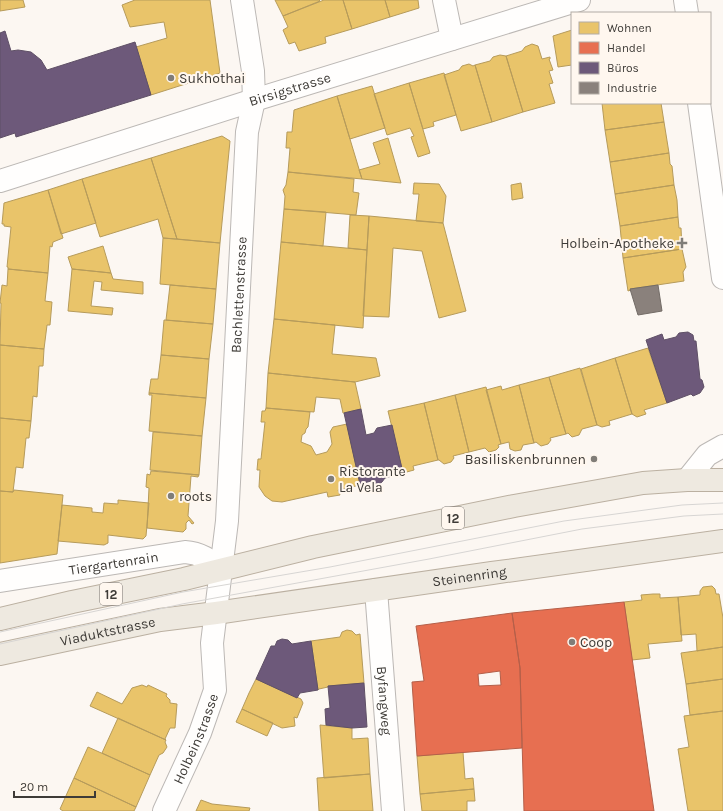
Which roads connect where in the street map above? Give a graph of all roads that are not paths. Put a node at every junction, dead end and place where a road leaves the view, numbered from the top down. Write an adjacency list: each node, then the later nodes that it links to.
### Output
1 (242, 0): 7 (street, Bachlettenstrasse)
2 (444, 0): 6 (street)
3 (579, 0): 6 (street, Birsigstrasse)
4 (685, 0): 5 (street)
5 (687, 12)
6 (452, 39): 7 (street, Birsigstrasse)
7 (254, 100): 9 (street, Birsigstrasse); 15 (street, Bachlettenstrasse)
8 (699, 104): 10 (street)
9 (0, 181)
10 (723, 278)
11 (723, 446): 12 (street)
12 (687, 480): 13 (main road, 12); 15 (main road, 12)
13 (723, 480)
14 (723, 541): 17 (main road, Steinenring)
15 (222, 569): 16 (street, Tiergartenrain); 18 (street, Bachlettenstrasse); 20 (main road, 12)
16 (0, 581)
17 (376, 590): 19 (main road, Steinenring); 23 (street, Byfangweg)
18 (219, 592): 19 (street, Holbeinstrasse)
19 (216, 613): 21 (main road, Viaduktstrasse); 22 (street, Holbeinstrasse)
20 (0, 619)
21 (0, 654)
22 (164, 811)
23 (393, 811)

